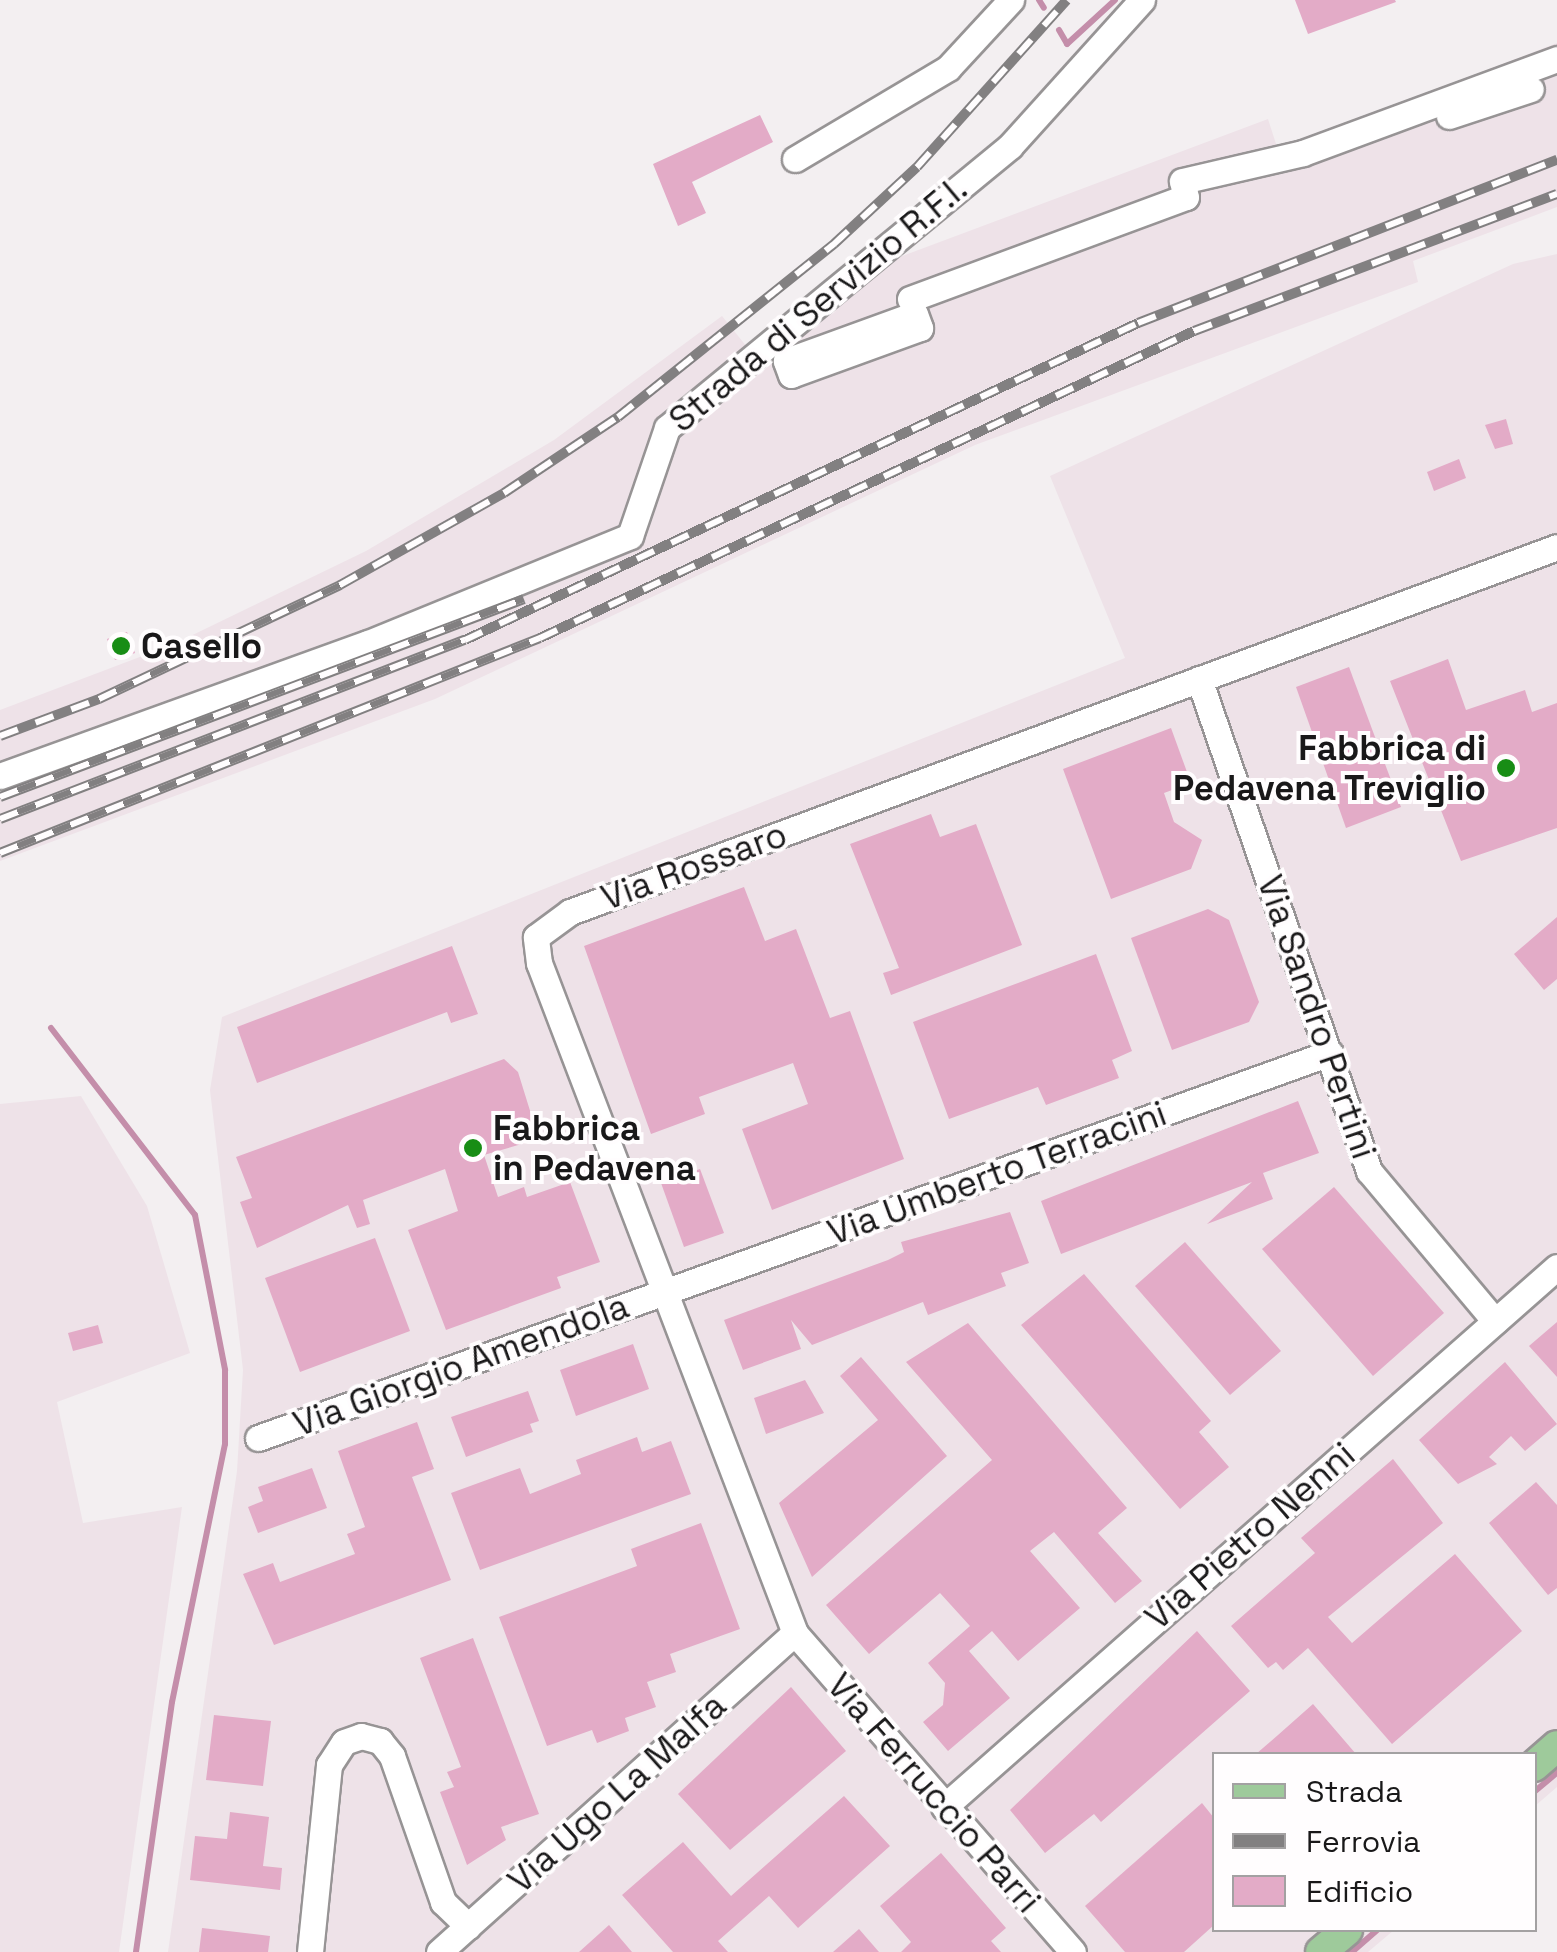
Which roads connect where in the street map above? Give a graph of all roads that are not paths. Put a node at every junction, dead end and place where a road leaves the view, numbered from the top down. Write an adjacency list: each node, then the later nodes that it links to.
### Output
1 (1012, 0): 6 (street)
2 (1142, 0): 10 (street, Strada di Servizio R.F.I.)
3 (1557, 59): 5 (street)
4 (1531, 88): 5 (street)
5 (1445, 118): 7 (street)
6 (794, 159)
7 (912, 307): 7 (street)
8 (1557, 547): 9 (street, Via Rossaro)
9 (1199, 679): 11 (street, Via Sandro Pertini); 13 (street, Via Rossaro)
10 (0, 776)
11 (1330, 1053): 13 (street, Via Umberto Terracini); 14 (street, Via Sandro Pertini)
12 (1557, 1267): 14 (street, Via Pietro Nenni)
13 (664, 1293): 15 (street, Via Giorgio Amendola); 16 (street, Via Rossaro)
14 (1494, 1321): 19 (street, Via Pietro Nenni)
15 (258, 1438)
16 (796, 1634): 19 (street, Via Ferruccio Parri); 20 (street, Via Ugo La Malfa)
17 (1557, 1746): 18 (main road)
18 (1537, 1763)
19 (944, 1807): 24 (street, Via Ferruccio Parri)
20 (468, 1926): 22 (street); 23 (street, Via Ugo La Malfa)
21 (1345, 1932): 25 (main road)
22 (310, 1952)
23 (439, 1952)
24 (1073, 1952)
25 (1321, 1952)

